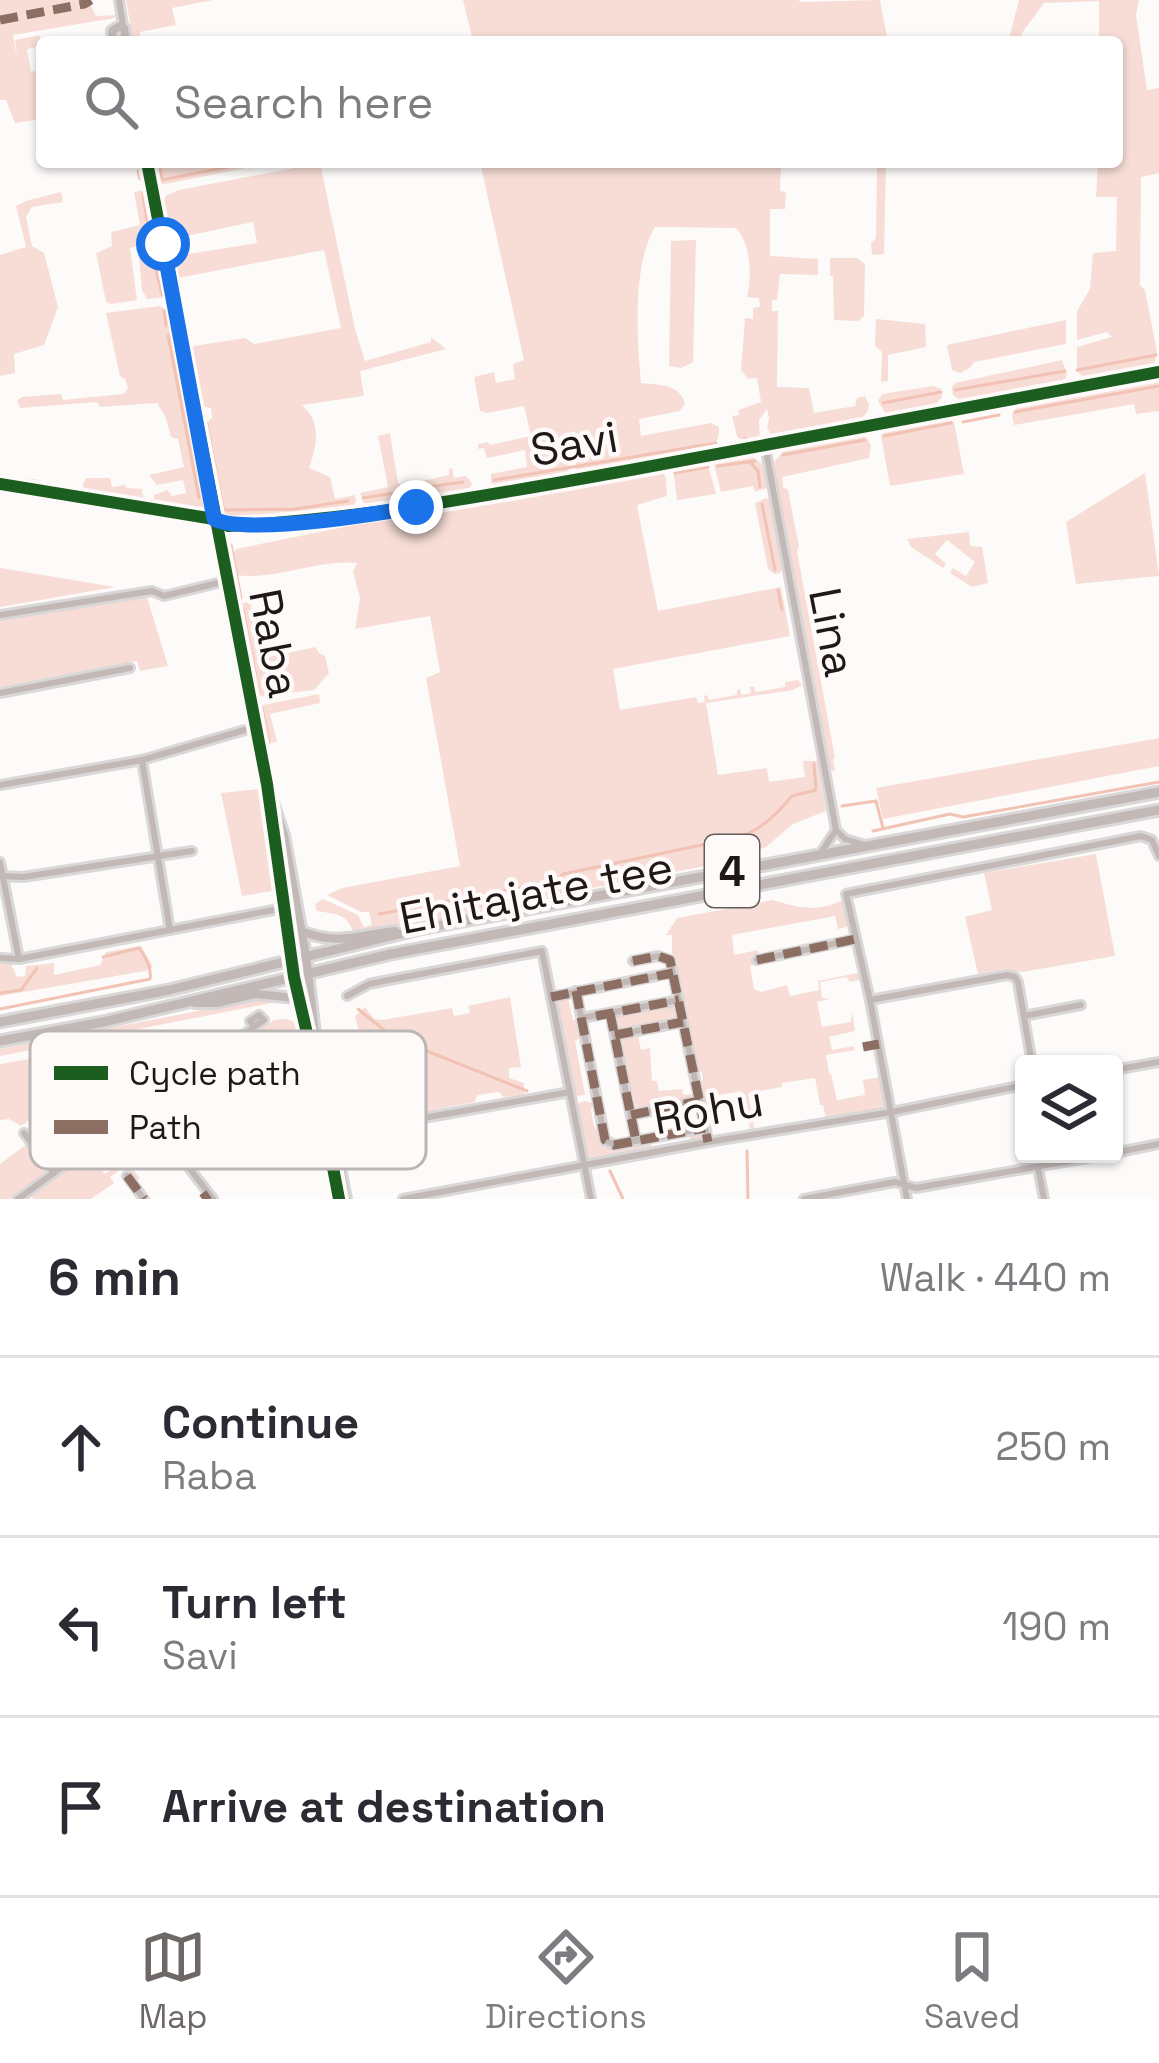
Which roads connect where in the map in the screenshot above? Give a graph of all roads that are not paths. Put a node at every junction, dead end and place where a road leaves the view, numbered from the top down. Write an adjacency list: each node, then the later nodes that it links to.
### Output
1 (118, 0): 2 (street)
2 (123, 27): 3 (street); 4 (street)
3 (112, 36)
4 (125, 36)
5 (148, 168): 9 (street, Raba)
6 (1159, 372): 7 (street, Savi)
7 (765, 446): 9 (street, Savi); 20 (street, Lina)
8 (0, 484): 9 (street, Savi)
9 (214, 519): 10 (street, Raba)
10 (226, 581): 11 (street); 14 (street, Raba)
11 (0, 615)
12 (130, 668): 13 (street)
13 (5, 692)
14 (255, 727): 15 (street); 16 (street, Raba)
15 (142, 760): 17 (street); 24 (street)
16 (267, 784): 28 (street, Raba); 29 (street, Raba)
17 (0, 785)
18 (1159, 792): 21 (highway, Ehitajate tee / 4)
19 (1159, 810): 41 (highway, Ehitajate tee / 4)
20 (836, 830): 21 (street); 23 (street)
21 (868, 846): 23 (highway, Ehitajate tee / 4)
22 (192, 851): 24 (street)
23 (820, 854): 30 (highway, Ehitajate tee / 4)
24 (158, 856): 27 (street); 31 (street)
25 (1159, 856): 33 (street)
26 (0, 862): 27 (street)
27 (1, 876): 36 (street)
28 (296, 904): 29 (street); 32 (street, Raba)
29 (284, 908): 31 (street); 38 (street, Raba)
30 (420, 929): 32 (street); 34 (highway, Ehitajate tee / 4)
31 (170, 930): 36 (street)
32 (301, 931): 34 (street, Raba)
33 (856, 939): 37 (street); 47 (street)
34 (306, 956): 38 (highway, Ehitajate tee / 4); 41 (street, Raba)
35 (0, 958): 36 (street)
36 (19, 959)
37 (757, 959)
38 (291, 960): 42 (street, Raba); 54 (highway, Ehitajate tee / 4)
39 (633, 961): 40 (street)
40 (673, 973): 43 (street); 46 (street)
41 (308, 974): 42 (highway, Ehitajate tee / 4); 60 (street, Raba)
42 (294, 977): 48 (highway, Ehitajate tee / 4); 49 (street, Raba)
43 (576, 992): 45 (street); 53 (street)
44 (346, 996): 45 (street)
45 (551, 997): 70 (street)
46 (679, 1000): 51 (street); 55 (street)
47 (870, 1000): 52 (street); 64 (street)
48 (188, 1003): 49 (street); 57 (highway, Ehitajate tee / 4)
49 (300, 1003): 59 (street, Raba)
50 (1081, 1005): 52 (street)
51 (610, 1013): 53 (street); 62 (street)
52 (1024, 1016): 66 (street)
53 (581, 1018): 78 (street)
54 (0, 1022)
55 (683, 1022): 62 (street); 71 (street)
56 (254, 1027): 58 (street)
57 (54, 1031)
58 (249, 1031)
59 (306, 1031)
60 (315, 1031)
61 (30, 1035): 63 (highway, Ehitajate tee / 4)
62 (615, 1035): 73 (street)
63 (0, 1041)
64 (879, 1044): 65 (street); 72 (street)
65 (863, 1047)
66 (1030, 1055)
67 (1159, 1062): 68 (street)
68 (1123, 1068)
69 (1015, 1087): 72 (street, Rohu)
70 (570, 1092): 74 (street); 83 (street)
71 (700, 1101): 73 (street); 75 (street)
72 (892, 1112): 79 (street, Rohu); 92 (street)
73 (631, 1115): 78 (street)
74 (426, 1118)
75 (705, 1128): 78 (street); 79 (street)
76 (24, 1133): 77 (street)
77 (30, 1141)
78 (636, 1141)
79 (708, 1142): 83 (street, Rohu)
80 (1159, 1144): 81 (street)
81 (1123, 1152)
82 (1064, 1163): 84 (street)
83 (584, 1166): 97 (street, Rohu); 98 (street)
84 (1038, 1168): 92 (street); 101 (street)
85 (51, 1169): 90 (street)
86 (59, 1169): 90 (street)
87 (188, 1169): 93 (street)
88 (336, 1169): 96 (street, Raba)
89 (338, 1169): 96 (street, Raba)
90 (54, 1173): 94 (street)
91 (127, 1176): 95 (street)
92 (904, 1185): 99 (street); 100 (street)
93 (208, 1197)
94 (18, 1199)
95 (144, 1199)
96 (342, 1199)
97 (404, 1199)
98 (591, 1199)
99 (804, 1199)
100 (908, 1199)
101 (1044, 1199)

